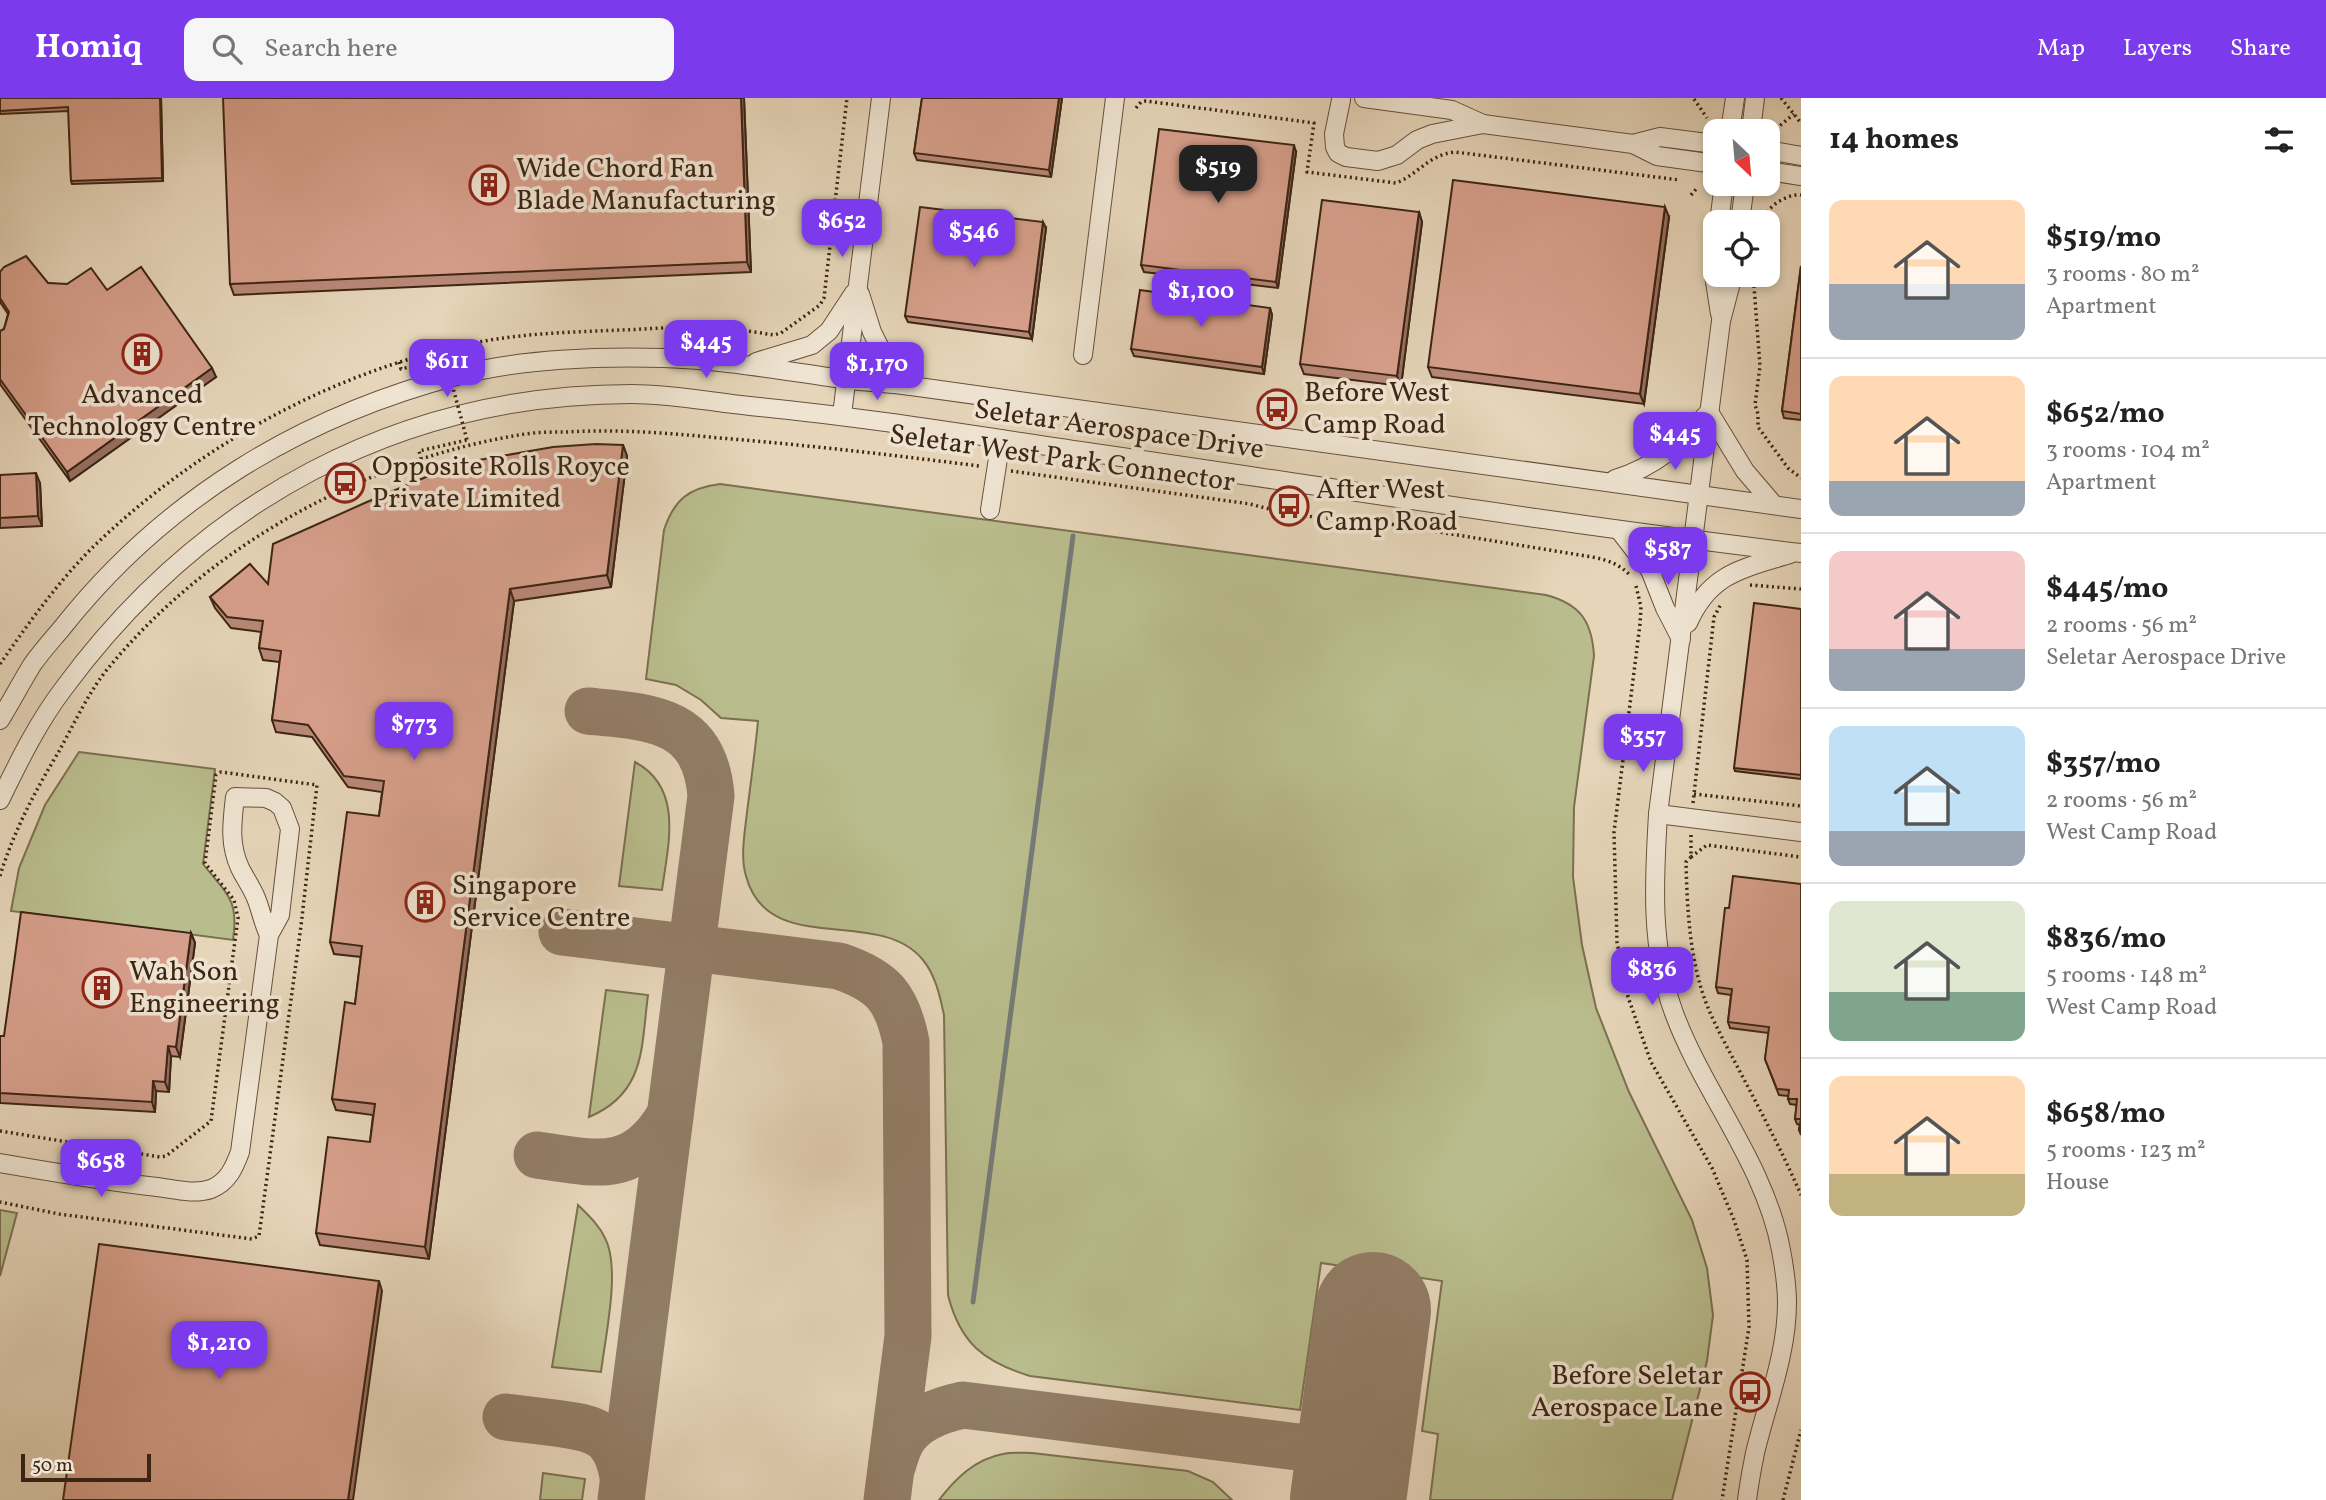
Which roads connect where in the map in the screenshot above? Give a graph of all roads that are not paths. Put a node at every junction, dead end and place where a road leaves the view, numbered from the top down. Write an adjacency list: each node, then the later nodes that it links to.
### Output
1 (881, 98): 17 (street)
2 (1115, 98): 21 (street)
3 (1364, 98): 9 (street)
4 (1735, 98): 7 (street)
5 (1755, 98): 8 (street)
6 (1338, 99): 9 (street)
7 (1732, 119)
8 (1752, 119)
9 (1483, 124): 11 (street)
10 (1703, 142): 11 (street)
11 (1633, 144): 14 (street)
12 (1780, 152): 13 (street)
13 (1801, 156)
14 (1703, 162)
15 (1780, 173): 16 (street)
16 (1801, 176)
17 (858, 287): 22 (street); 23 (street); 24 (street)
18 (1716, 287): 20 (street)
19 (1730, 287): 20 (street)
20 (1721, 321): 25 (street)
21 (1083, 355)
22 (750, 364): 23 (street, Seletar Aerospace Drive); 37 (street, Seletar Aerospace Drive)
23 (846, 380): 24 (street, Seletar Aerospace Drive); 26 (street)
24 (911, 386): 28 (street, Seletar Aerospace Drive)
25 (1709, 412): 28 (street); 29 (street); 30 (street)
26 (842, 415): 27 (street, Seletar Aerospace Drive); 38 (street, Seletar Aerospace Drive)
27 (1001, 439): 32 (street); 33 (street, Seletar Aerospace Drive)
28 (1608, 481): 29 (street, Seletar Aerospace Drive)
29 (1699, 493): 30 (street, Seletar Aerospace Drive); 34 (street)
30 (1774, 505): 31 (street, Seletar Aerospace Drive)
31 (1801, 509)
32 (990, 510)
33 (1619, 530): 34 (street, Seletar Aerospace Drive); 36 (street)
34 (1693, 539): 35 (street, Seletar Aerospace Drive); 36 (street)
35 (1799, 553): 36 (street)
36 (1681, 639): 39 (street)
37 (0, 720)
38 (0, 800)
39 (1658, 814): 40 (street); 43 (street)
40 (1801, 832)
41 (269, 935): 41 (street); 42 (street)
42 (0, 1163)
43 (1747, 1500)

